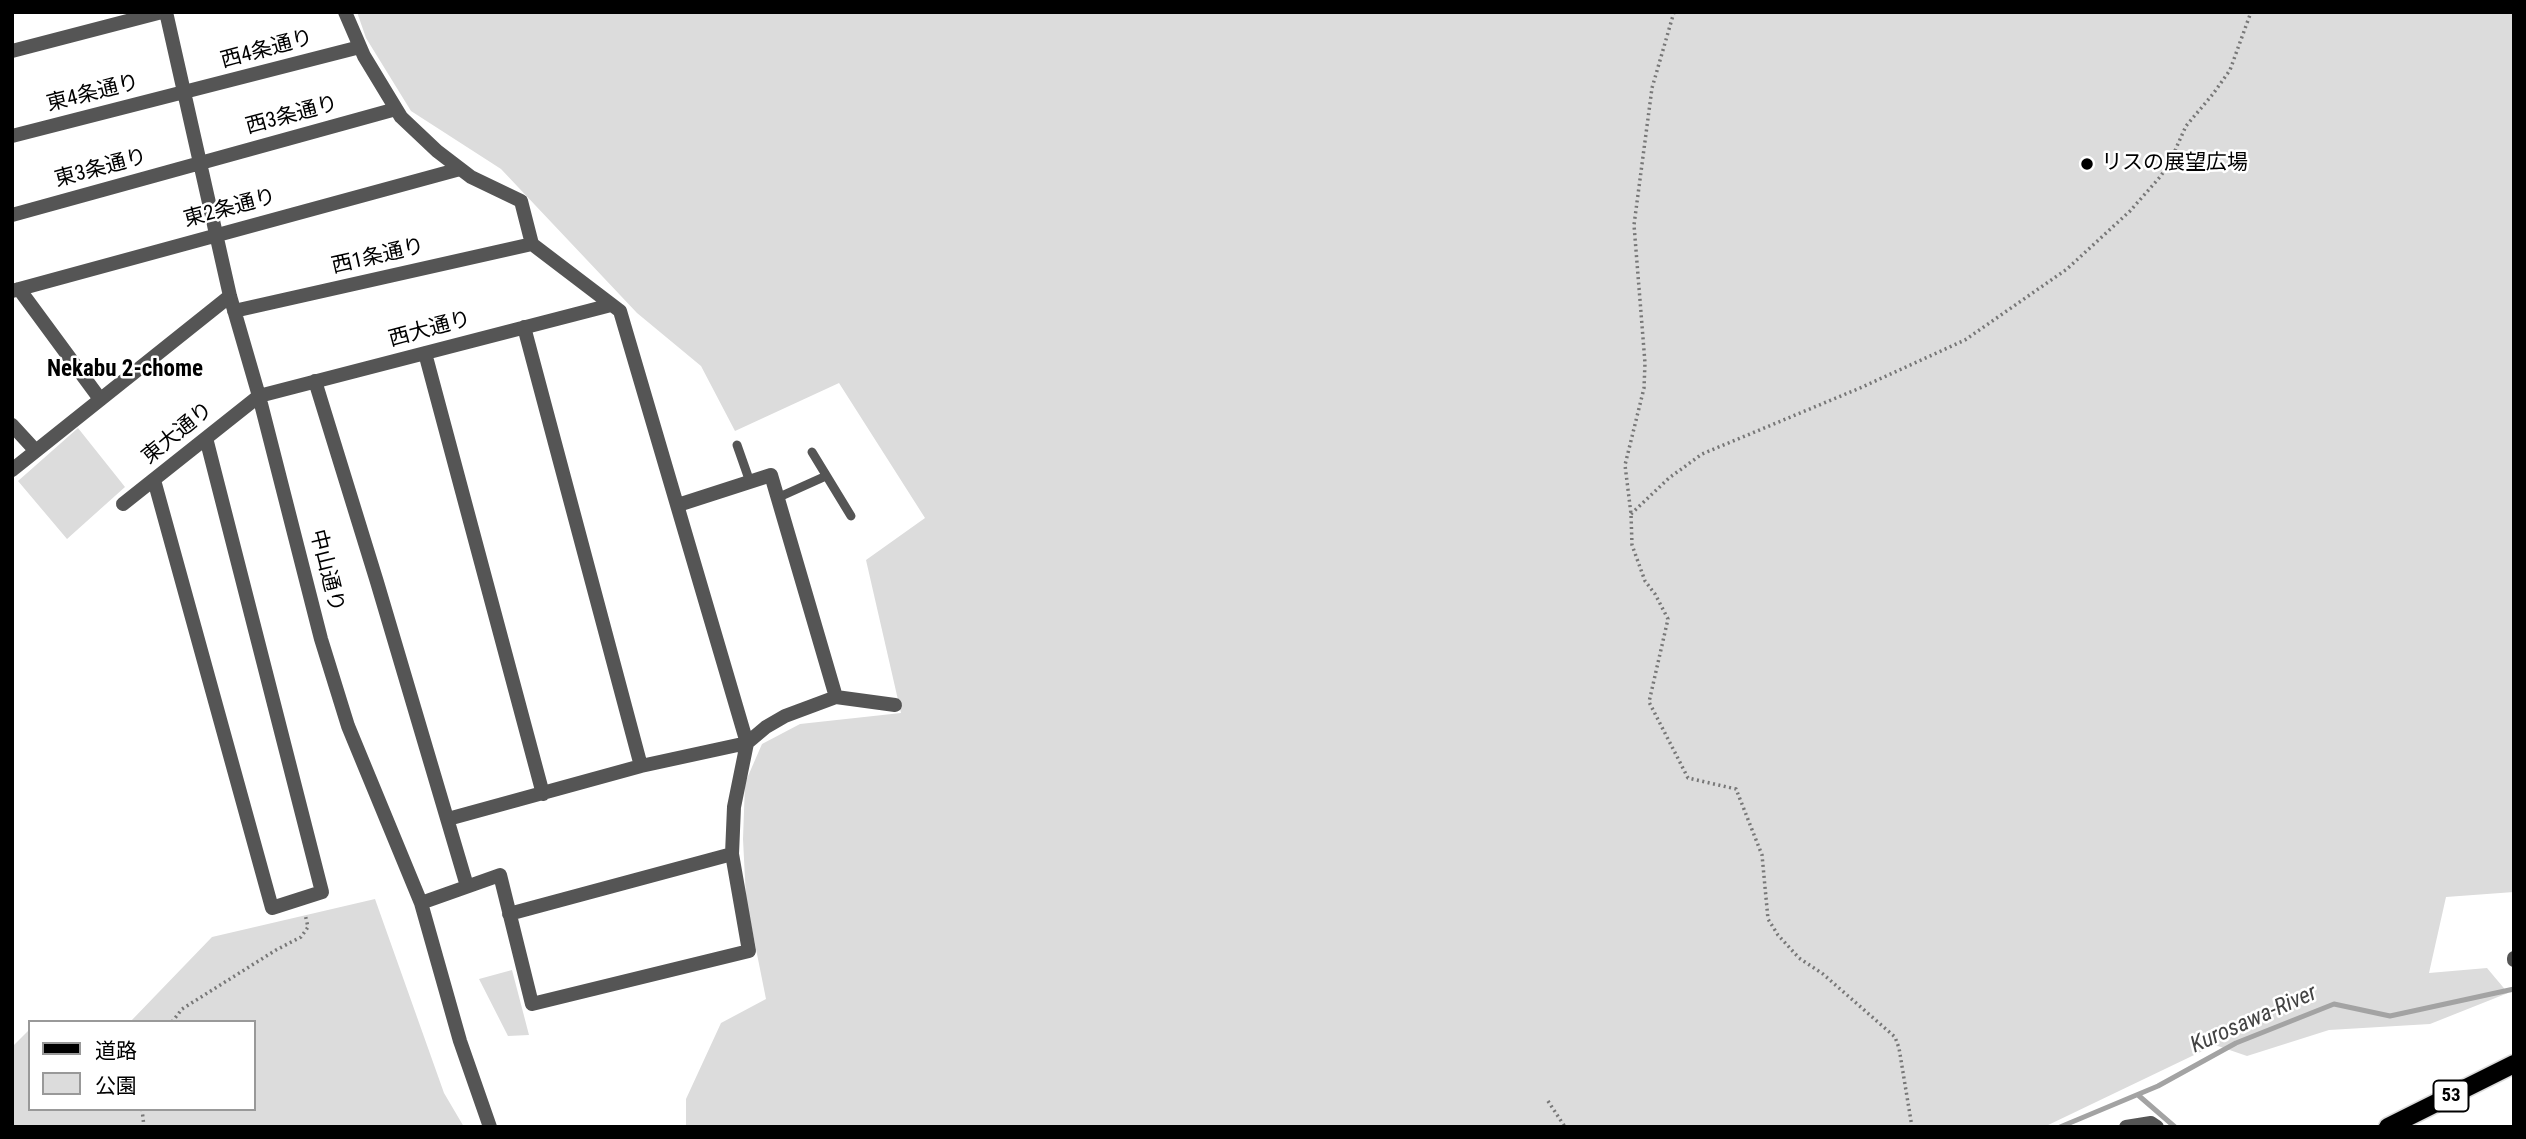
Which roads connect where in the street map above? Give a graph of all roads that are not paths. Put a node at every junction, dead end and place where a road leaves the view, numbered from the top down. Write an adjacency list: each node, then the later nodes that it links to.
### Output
1 (164, 12): 4 (street); 5 (street, 中山通り)
2 (345, 12): 3 (street)
3 (360, 47): 5 (street, 西4条通り); 6 (street)
4 (12, 51)
5 (184, 93): 7 (street, 東4条通り); 8 (street, 中山通り)
6 (396, 109): 8 (street, 西3条通り); 9 (street)
7 (12, 136)
8 (200, 163): 10 (street, 東3条通り); 11 (street, 中山通り)
9 (460, 169): 11 (street, 東2条通り); 12 (street)
10 (12, 215)
11 (217, 234): 13 (street, 東2条通り); 14 (street, 中山通り)
12 (532, 244): 15 (street); 16 (street, 西1条通り)
13 (16, 290): 21 (street)
14 (230, 296): 16 (street, 中山通り); 21 (street)
15 (611, 305): 17 (street, 西大通り); 33 (street)
16 (234, 311): 20 (street, 中山通り)
17 (524, 327): 18 (street, 西大通り); 38 (street)
18 (425, 353): 19 (street, 西大通り); 39 (street)
19 (315, 381): 20 (street, 西大通り); 40 (street)
20 (259, 396): 23 (street, 東大通り); 43 (street, 中山通り)
21 (100, 398): 25 (street)
22 (12, 425): 25 (street)
23 (206, 438): 29 (street, 東大通り); 29 (street)
24 (737, 445): 30 (lane)
25 (36, 450): 27 (street)
26 (812, 452): 28 (lane)
27 (12, 470)
28 (826, 476): 31 (lane); 34 (lane)
29 (154, 480): 32 (street, 東大通り)
30 (750, 482): 31 (street); 33 (street)
31 (777, 498): 35 (street)
32 (123, 504)
33 (678, 505): 37 (street)
34 (851, 516)
35 (836, 697): 36 (street); 37 (street)
36 (895, 705)
37 (747, 743): 38 (street); 41 (street)
38 (641, 766): 39 (street)
39 (542, 794): 40 (street)
40 (448, 819): 42 (street)
41 (732, 855): 44 (street); 44 (street)
42 (467, 886): 43 (street); 44 (street)
43 (421, 902): 46 (street, 中山通り)
44 (509, 914)
45 (2514, 1065): 49 (main road, 53)
46 (490, 1127)
47 (2126, 1127): 48 (street)
48 (2157, 1127)
49 (2388, 1127)

